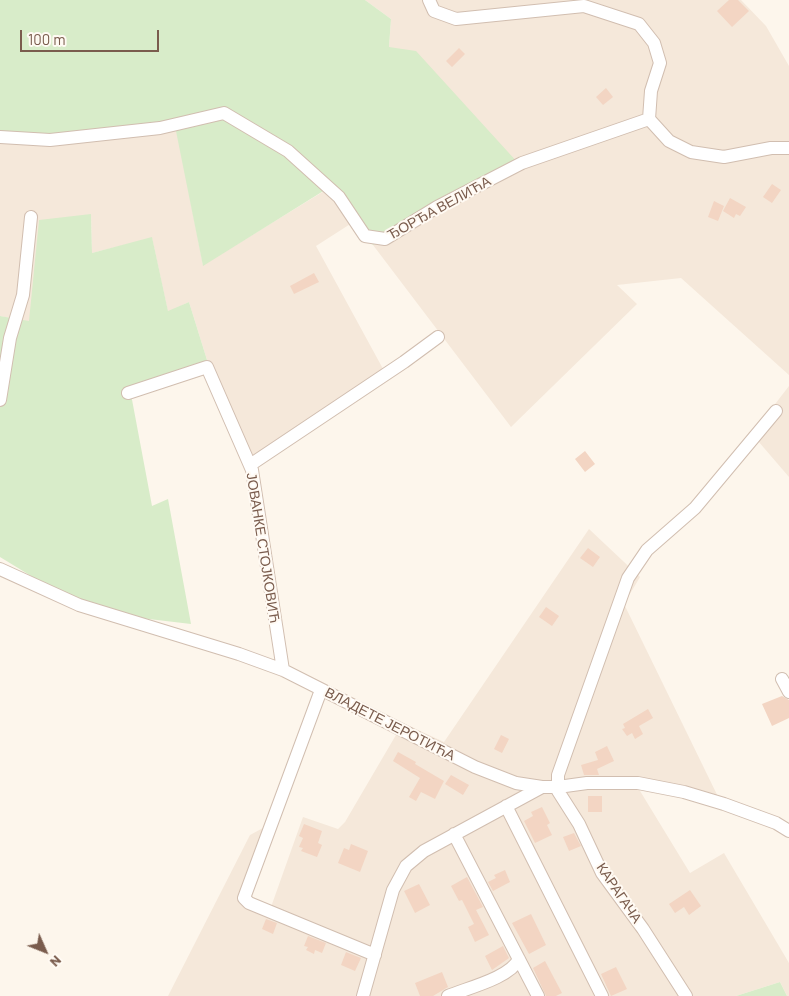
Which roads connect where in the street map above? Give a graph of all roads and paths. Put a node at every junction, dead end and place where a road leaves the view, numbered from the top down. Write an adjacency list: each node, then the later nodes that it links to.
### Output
1 (429, 0): 2 (street)
2 (649, 119): 3 (street, ЂОРЂА ВЕЛИЋА); 4 (street)
3 (0, 137)
4 (789, 148)
5 (32, 217): 8 (street)
6 (438, 338): 10 (street)
7 (128, 393): 10 (street, ЈОВАНКЕ СТОЈКОВИЋ)
8 (0, 400)
9 (776, 411): 17 (street)
10 (250, 465): 12 (street, ЈОВАНКЕ СТОЈКОВИЋ)
11 (0, 569): 12 (street, ВЛАДЕТЕ ЈЕРОТИЋА)
12 (283, 670): 14 (street, ВЛАДЕТЕ ЈЕРОТИЋА)
13 (782, 679): 15 (street)
14 (321, 690): 16 (street, ВЛАДЕТЕ ЈЕРОТИЋА); 21 (street)
15 (789, 692)
16 (542, 787): 17 (street, ВЛАДЕТЕ ЈЕРОТИЋА); 18 (street)
17 (558, 787): 19 (street, ВЛАДЕТЕ ЈЕРОТИЋА); 27 (street, КАРАГАЧА)
18 (506, 806): 20 (street); 26 (street)
19 (789, 831)
20 (454, 834): 21 (street); 22 (street)
21 (375, 955): 23 (street)
22 (519, 959): 24 (street); 25 (street)
23 (363, 996)
24 (448, 996)
25 (538, 996)
26 (602, 996)
27 (686, 996)

